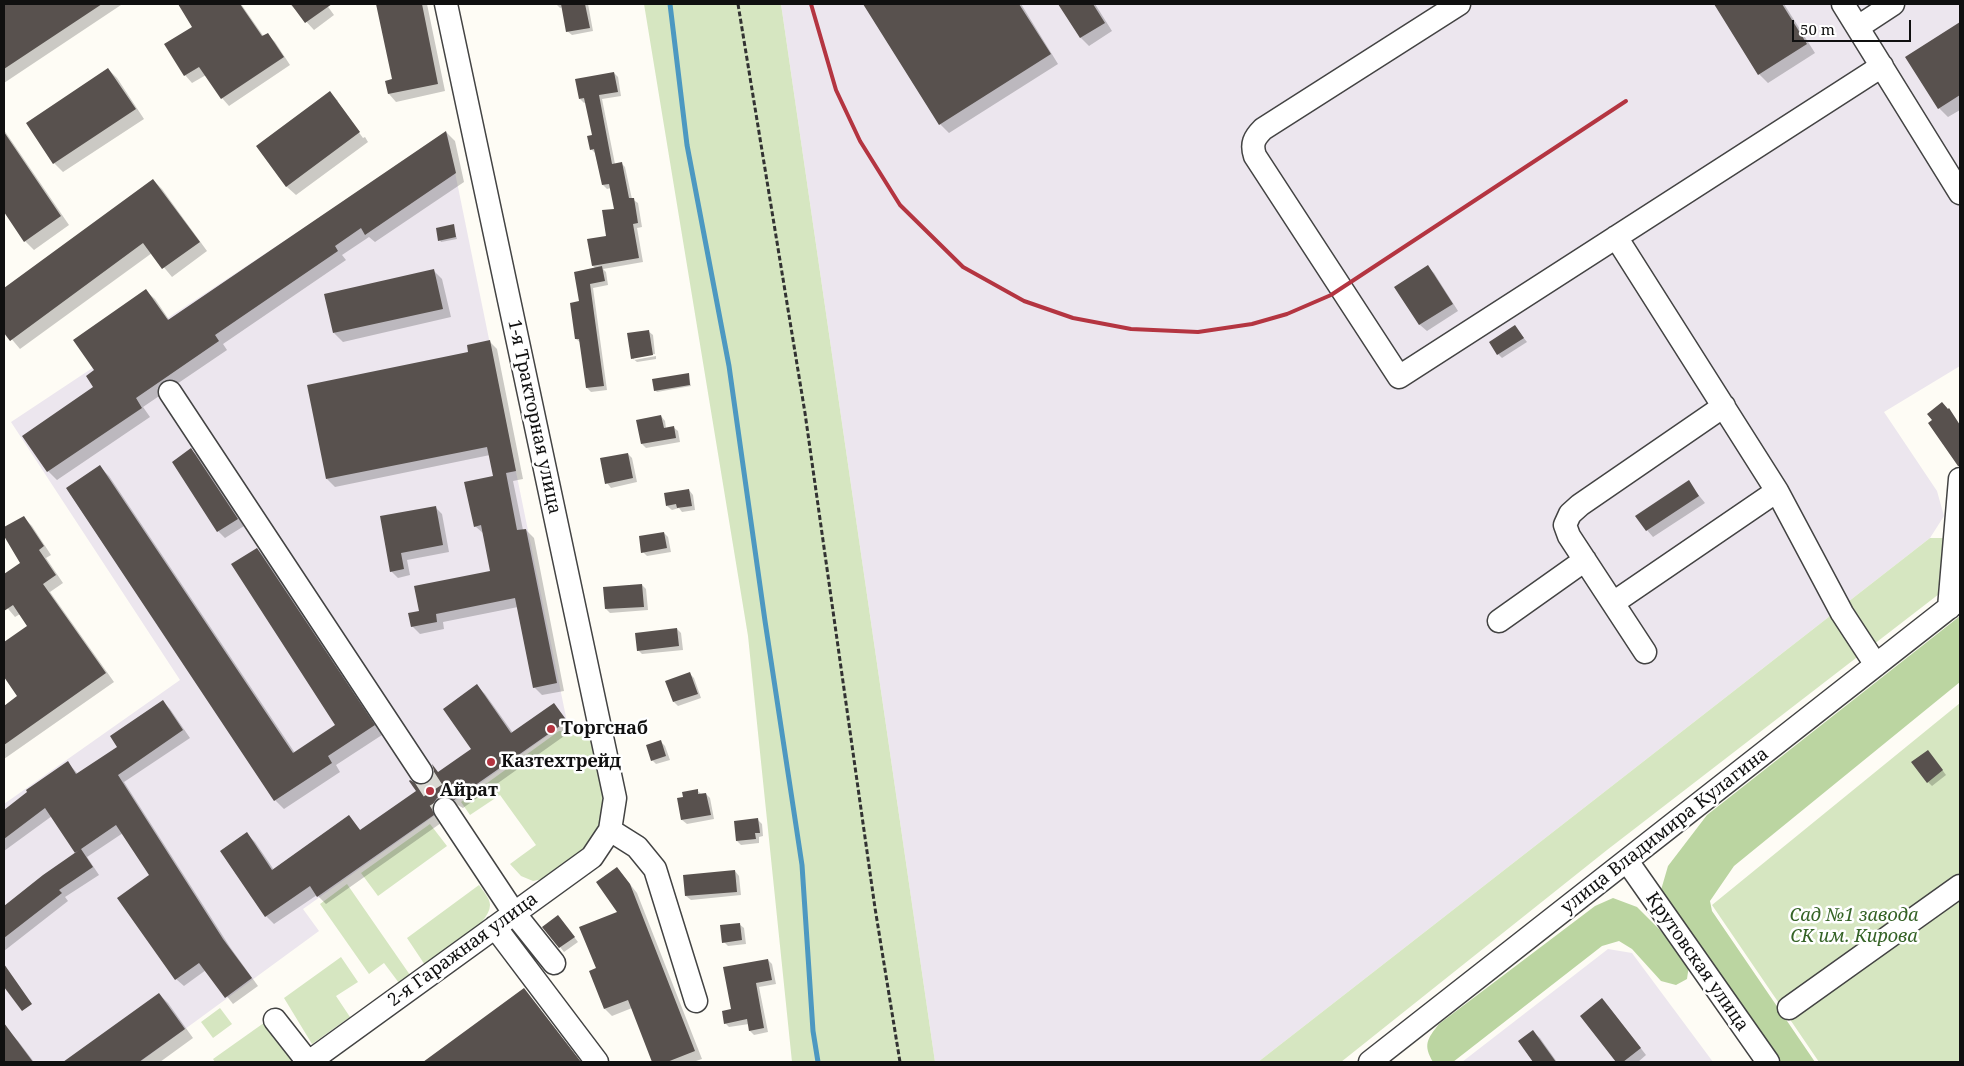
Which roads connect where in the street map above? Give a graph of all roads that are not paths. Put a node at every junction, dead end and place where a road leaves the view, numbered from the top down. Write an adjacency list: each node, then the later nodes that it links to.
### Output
1 (446, 4): 21 (street, 1-я Тракторная улица)
2 (1459, 4): 8 (street)
3 (1843, 4): 5 (street)
4 (1893, 4): 5 (street)
5 (1858, 27): 6 (street)
6 (1882, 66): 7 (street); 8 (street)
7 (1960, 193)
8 (1616, 237): 10 (street)
9 (170, 392): 19 (street)
10 (1724, 406): 12 (street); 13 (street)
11 (1960, 479): 15 (street)
12 (1777, 491): 14 (street); 18 (street)
13 (1585, 560): 14 (street); 16 (street)
14 (1613, 603): 17 (street)
15 (1955, 603): 18 (street, улица Владимира Кулагина)
16 (1499, 621)
17 (1645, 652)
18 (1876, 665): 22 (street, улица Владимира Кулагина)
19 (421, 772)
20 (445, 809): 24 (street)
21 (610, 830): 24 (street, 2-я Гаражная улица); 27 (street)
22 (1627, 861): 32 (street, улица Владимира Кулагина); 33 (street, Крутовская улица)
23 (1960, 886): 28 (street)
24 (514, 913): 25 (street, 2-я Гаражная улица); 26 (street)
25 (495, 927): 30 (street, 2-я Гаражная улица); 31 (street)
26 (554, 963)
27 (696, 1001)
28 (1788, 1008)
29 (275, 1020): 30 (street)
30 (308, 1062)
31 (597, 1062)
32 (1370, 1062)
33 (1768, 1062)

